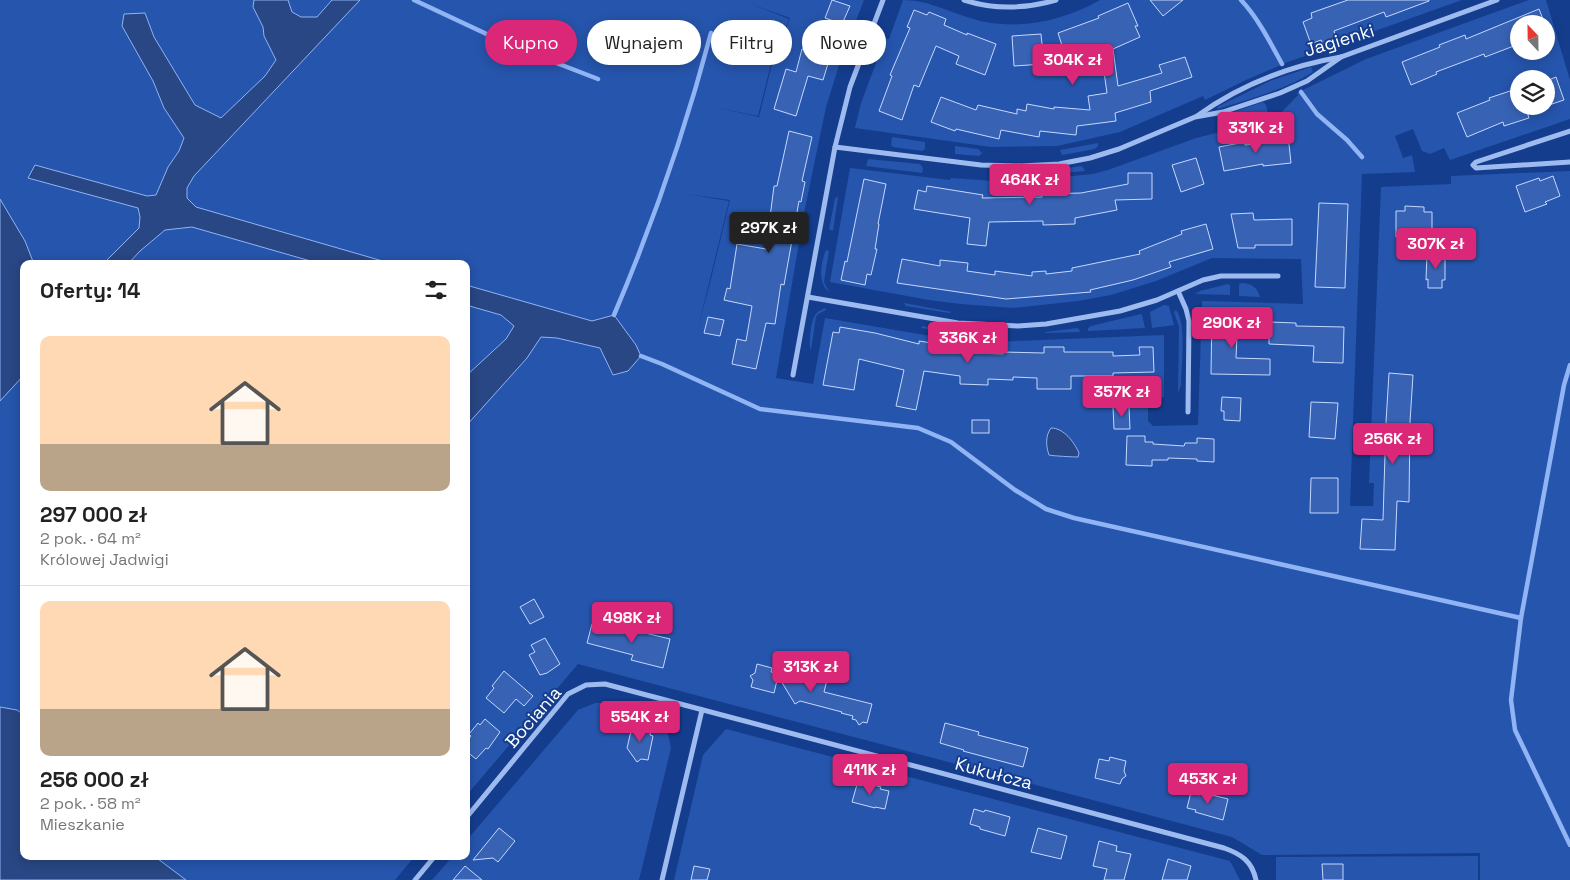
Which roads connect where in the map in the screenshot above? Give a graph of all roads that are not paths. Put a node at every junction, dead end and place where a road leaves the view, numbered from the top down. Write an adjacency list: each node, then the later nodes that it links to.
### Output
1 (883, 0): 8 (street)
2 (964, 0): 3 (street)
3 (1056, 0)
4 (1497, 0): 5 (street, Jagienki)
5 (1341, 57): 6 (street, Jagienki); 6 (street)
6 (1195, 117): 8 (street)
7 (1570, 131): 9 (street)
8 (835, 147): 12 (street)
9 (1570, 162)
10 (1278, 276): 11 (street)
11 (1178, 291): 12 (street); 14 (street)
12 (808, 297): 13 (street)
13 (793, 376)
14 (1188, 412)
15 (702, 710): 16 (street, Bociania); 19 (street); 20 (street, Kukułcza)
16 (470, 813)
17 (432, 860): 18 (street)
18 (415, 880)
19 (662, 880)
20 (1256, 880)

